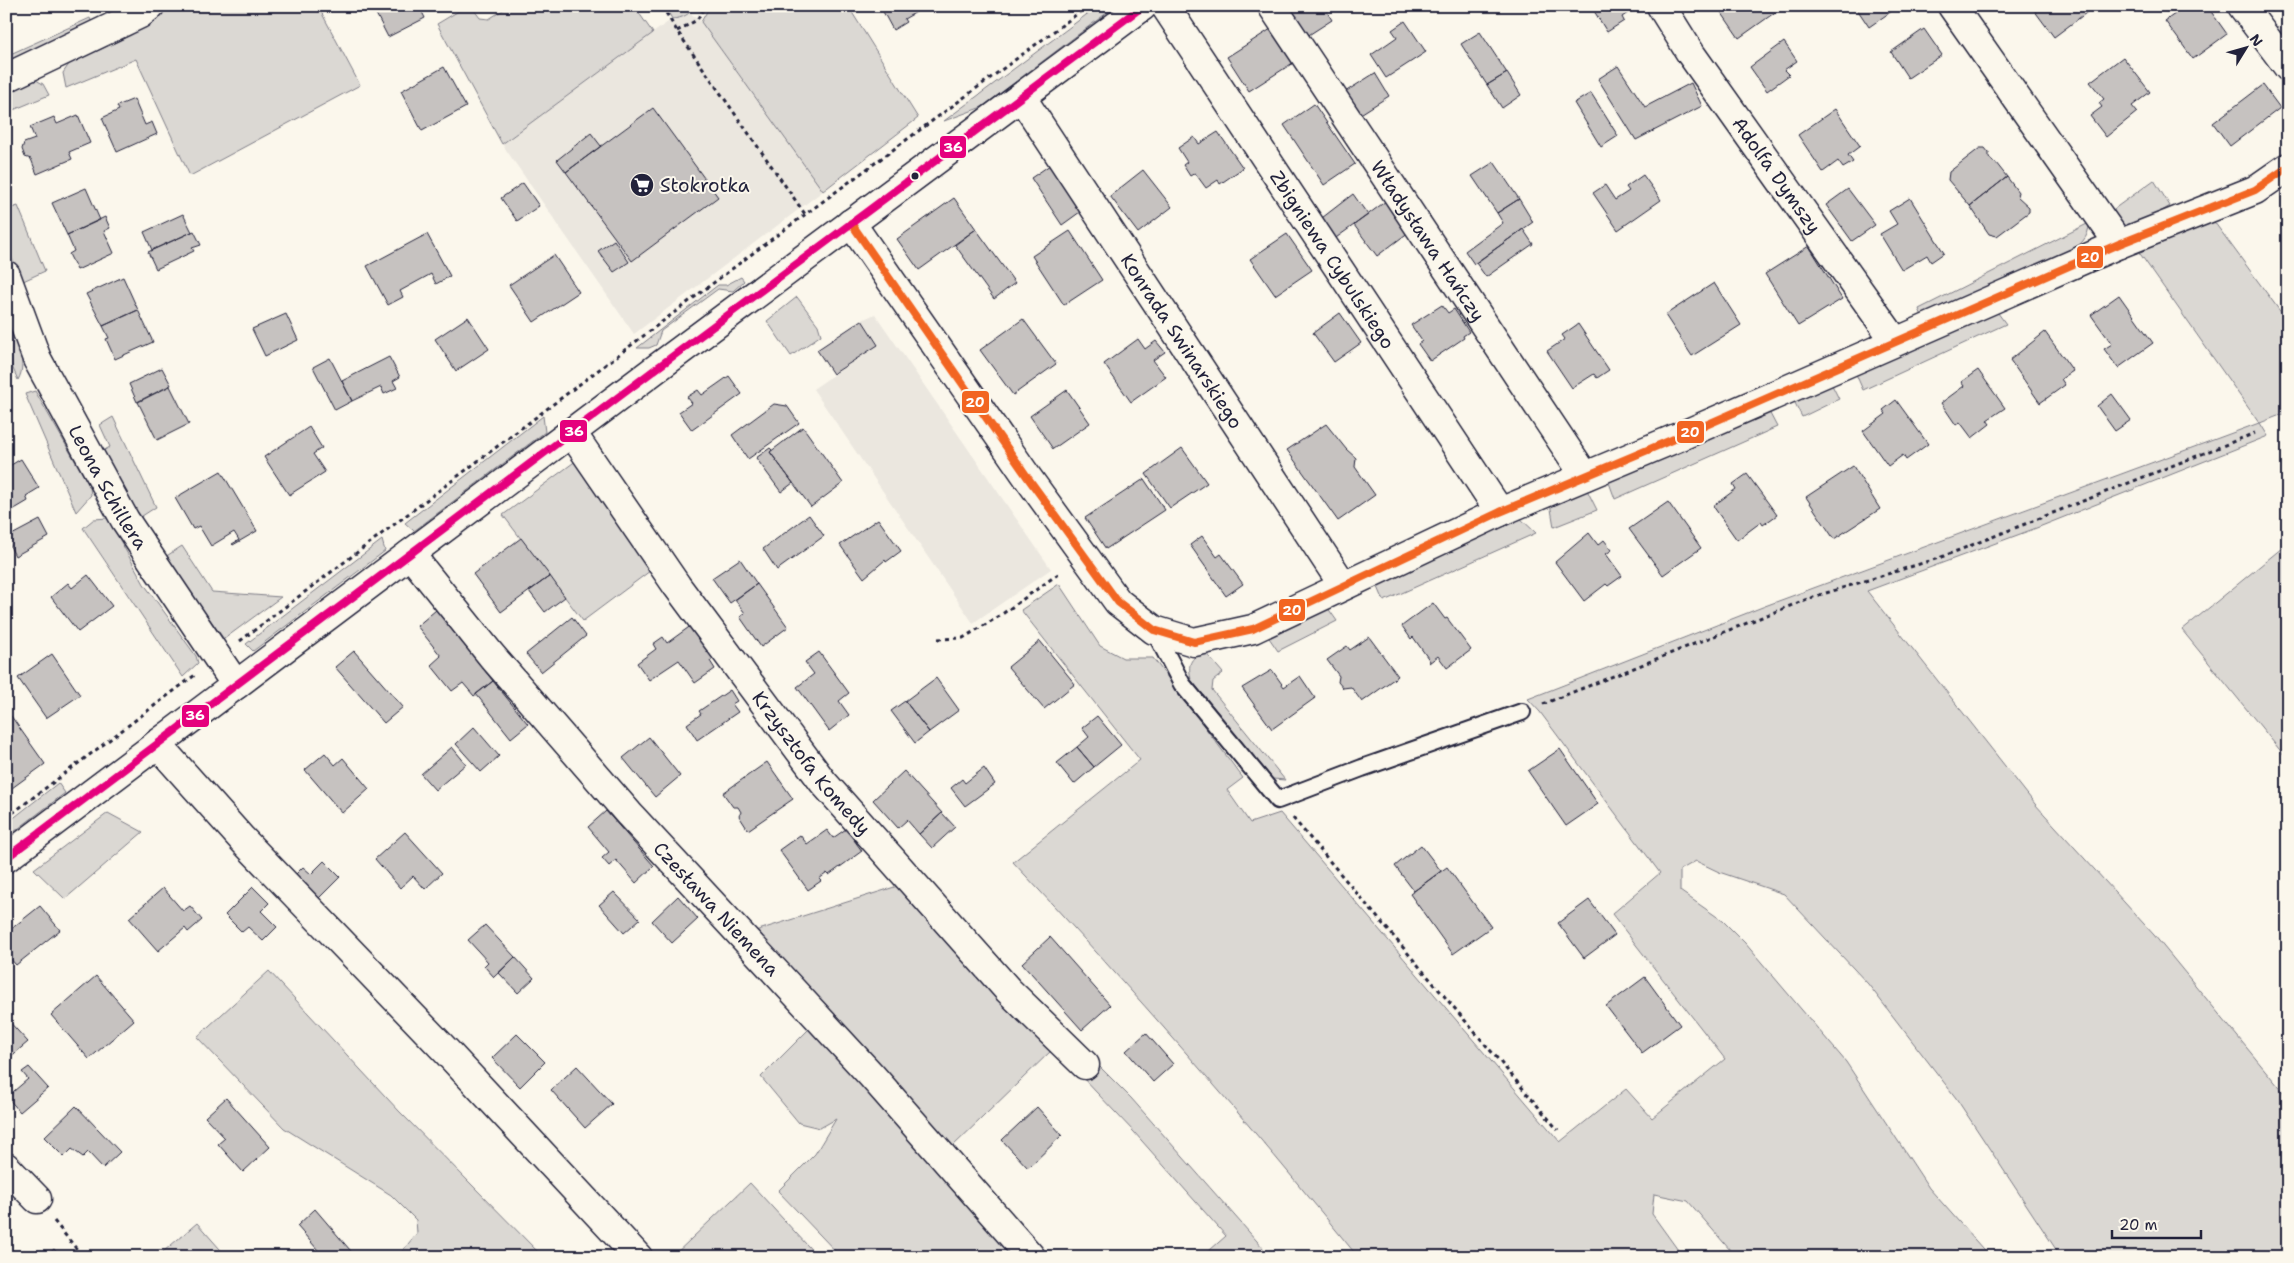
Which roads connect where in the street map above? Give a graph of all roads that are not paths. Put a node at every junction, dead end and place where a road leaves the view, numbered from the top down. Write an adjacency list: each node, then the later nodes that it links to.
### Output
1 (150, 6): 9 (street)
2 (1143, 6): 10 (street)
3 (1165, 6): 18 (street, Zbigniewa Cybulskiego)
4 (1272, 6): 17 (street, Władysława Hańczy)
5 (1661, 6): 15 (street, Adolfa Dymszy)
6 (1952, 6): 13 (street)
7 (2242, 6): 8 (street)
8 (2288, 68)
9 (6, 78)
10 (1022, 98): 12 (street); 20 (street, Konrada Swinarskiego)
11 (2288, 167): 13 (street)
12 (851, 223): 16 (street); 21 (street)
13 (2118, 244): 15 (street)
14 (6, 275): 22 (street, Leona Schillera)
15 (1895, 341): 17 (street)
16 (572, 433): 19 (street); 26 (street, Krzysztofa Komedy)
17 (1585, 476): 18 (street)
18 (1500, 512): 20 (street)
19 (410, 554): 22 (street); 30 (street, Czesława Niemena)
20 (1343, 585): 21 (street)
21 (1154, 630): 23 (lane)
22 (236, 685): 24 (street)
23 (1522, 712)
24 (157, 744): 25 (street); 29 (street)
25 (6, 858)
26 (1085, 1065)
27 (6, 1166): 28 (street)
28 (37, 1199)
29 (638, 1257)
30 (1031, 1257)

